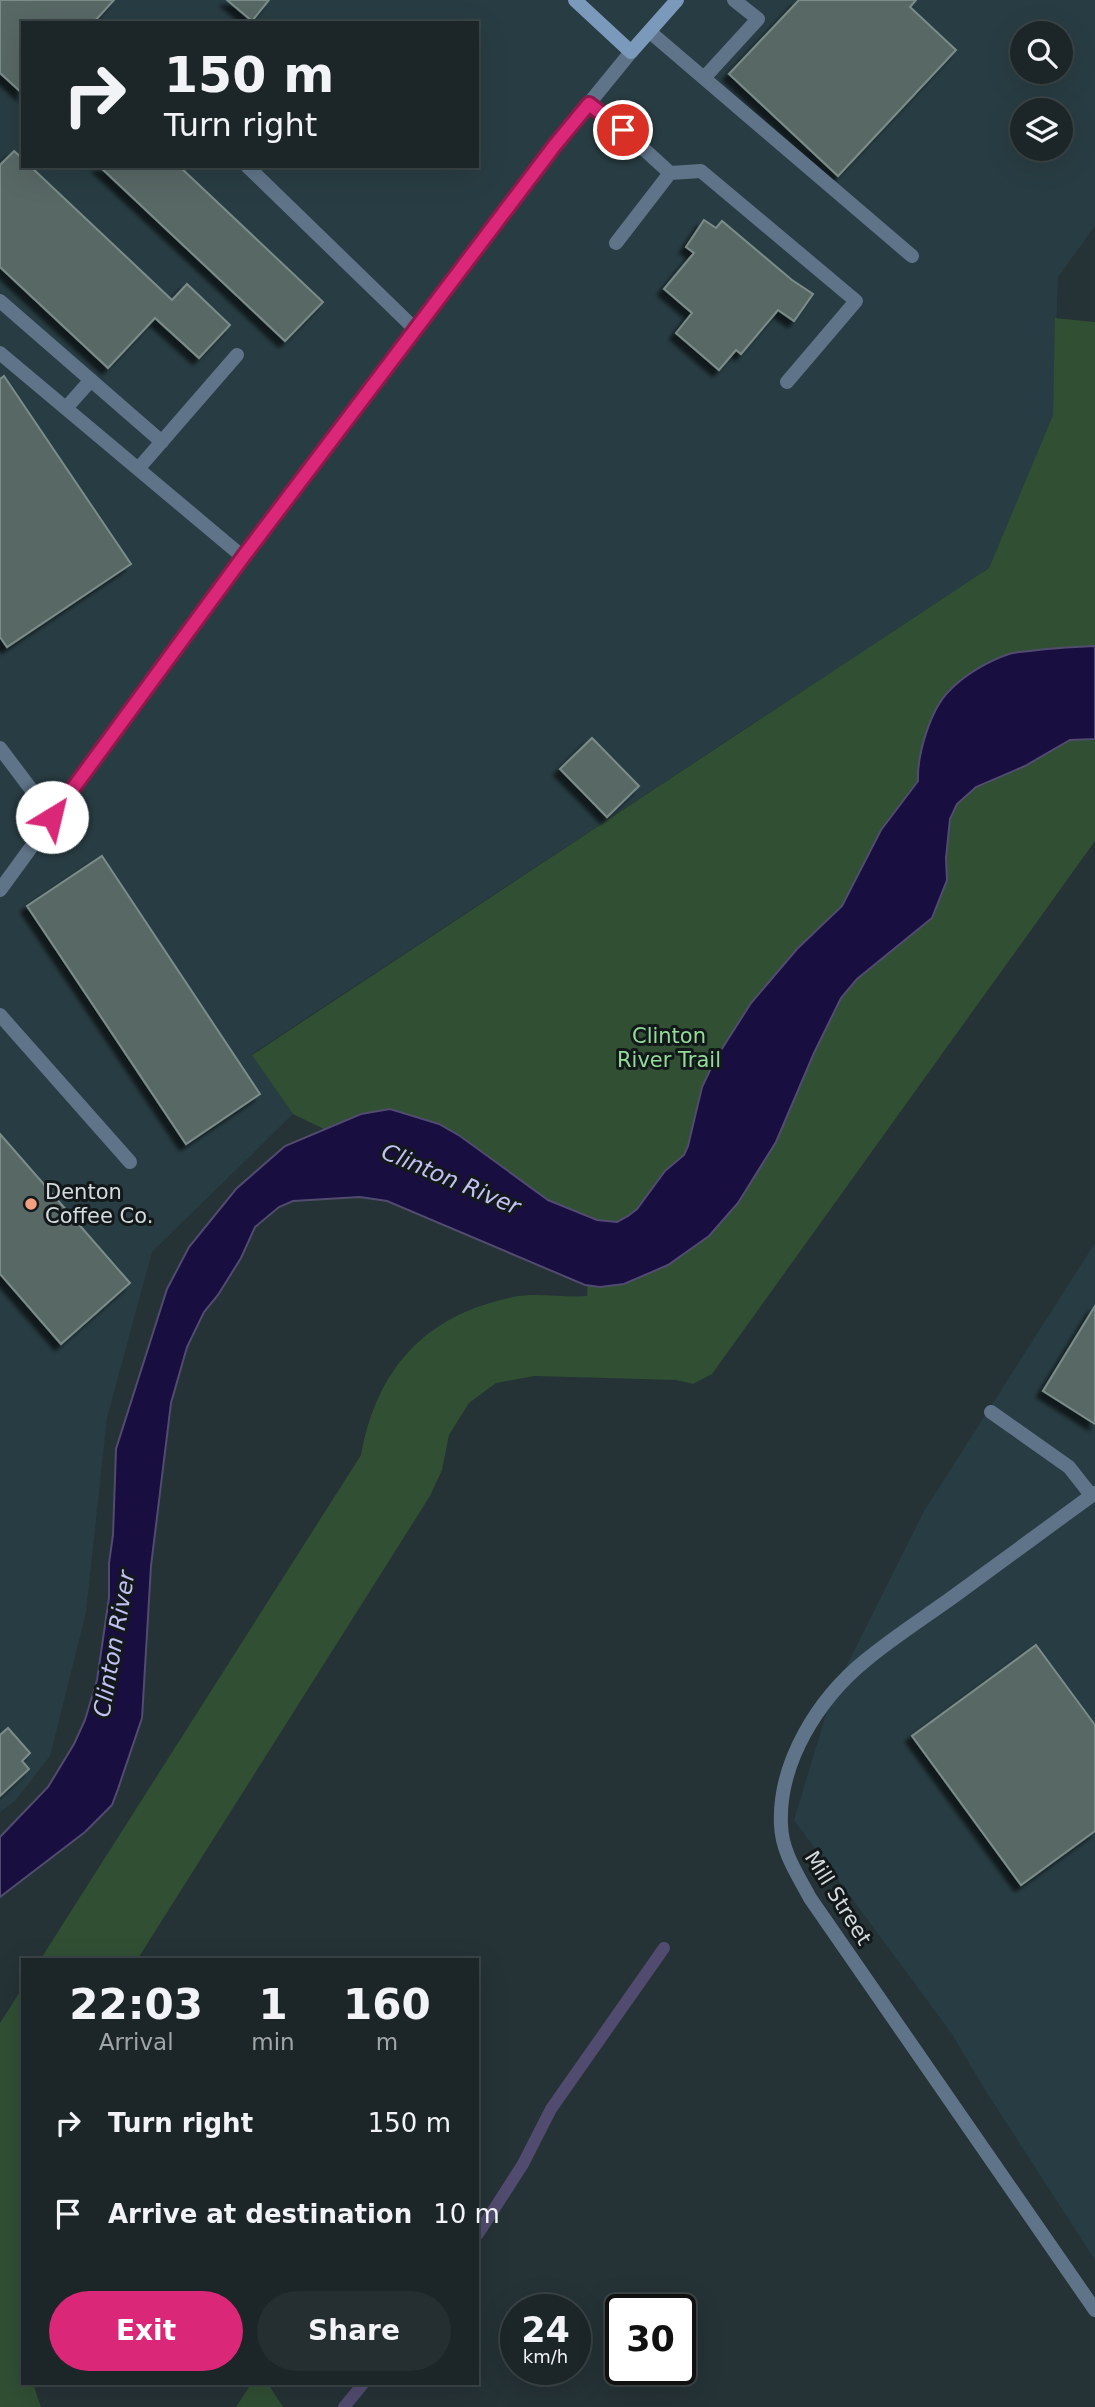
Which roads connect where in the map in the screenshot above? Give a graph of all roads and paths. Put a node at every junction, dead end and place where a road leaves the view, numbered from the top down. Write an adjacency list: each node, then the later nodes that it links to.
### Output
1 (575, 0): 5 (street)
2 (677, 0): 4 (street)
3 (734, 0): 6 (street)
4 (650, 32): 5 (street); 6 (street)
5 (631, 52): 7 (street)
6 (704, 78): 11 (street)
7 (589, 104): 9 (street); 13 (street)
8 (249, 168): 13 (street)
9 (670, 173): 10 (street); 17 (street)
10 (616, 243)
11 (912, 256)
12 (0, 300): 16 (street)
13 (415, 330): 21 (street)
14 (0, 353): 18 (street)
15 (237, 355): 19 (street)
16 (91, 380): 18 (street); 19 (street)
17 (787, 382)
18 (66, 408): 20 (street)
19 (162, 442): 20 (street)
20 (138, 469): 21 (street)
21 (243, 557): 23 (street)
22 (0, 748): 23 (street)
23 (52, 817): 24 (street)
24 (0, 890)
25 (0, 1015): 26 (street)
26 (130, 1162)
27 (991, 1412): 28 (street)
28 (1093, 1494): 29 (street, Mill Street)
29 (1095, 2310)

